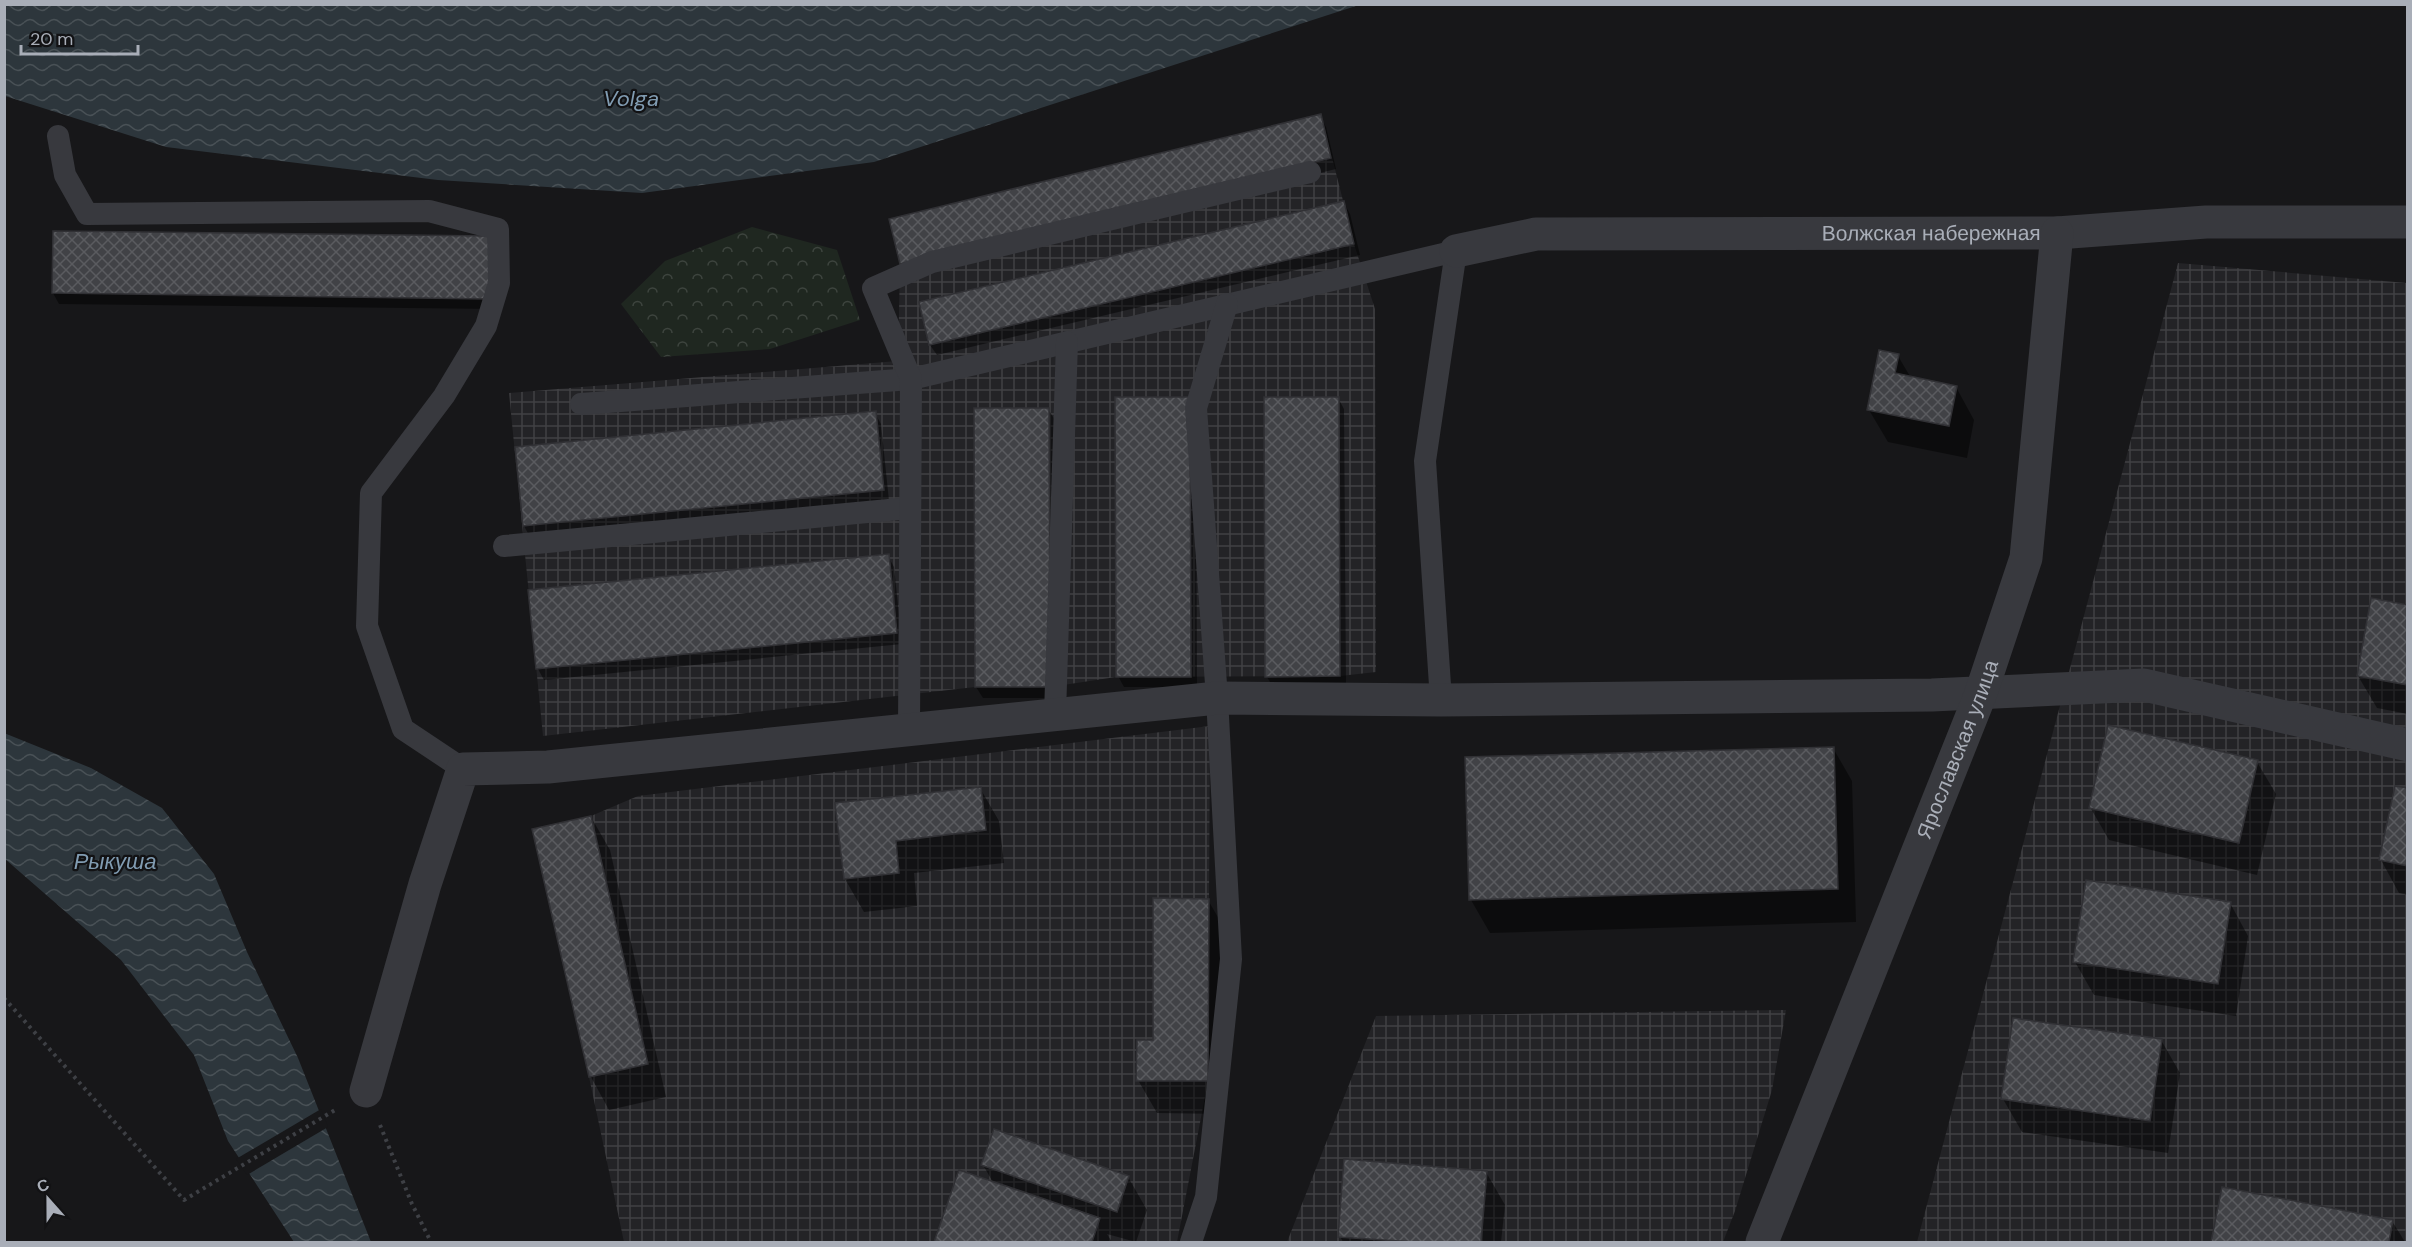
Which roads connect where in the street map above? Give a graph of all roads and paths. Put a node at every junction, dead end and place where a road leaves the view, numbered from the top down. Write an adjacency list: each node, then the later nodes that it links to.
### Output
1 (58, 136): 18 (lane)
2 (1310, 172): 8 (lane)
3 (2408, 222): 4 (street, Волжская набережная)
4 (2057, 233): 5 (street, Волжская набережная); 12 (street, Ярославская улица)
5 (1456, 251): 6 (lane); 14 (lane)
6 (1227, 304): 7 (lane); 13 (lane)
7 (1067, 342): 8 (lane); 15 (lane)
8 (911, 379): 9 (lane); 10 (lane)
9 (581, 404)
10 (910, 508): 11 (lane); 16 (lane)
11 (504, 546)
12 (1981, 693): 14 (street); 17 (street); 23 (street, Ярославская улица)
13 (1217, 698): 14 (street); 15 (street); 22 (lane)
14 (1441, 700)
15 (1055, 714): 16 (street)
16 (909, 730): 18 (street)
17 (2408, 745)
18 (463, 769): 20 (street)
19 (4, 998): 20 (path)
20 (366, 1091): 21 (path)
21 (431, 1242)
22 (1191, 1242)
23 (1762, 1242)

